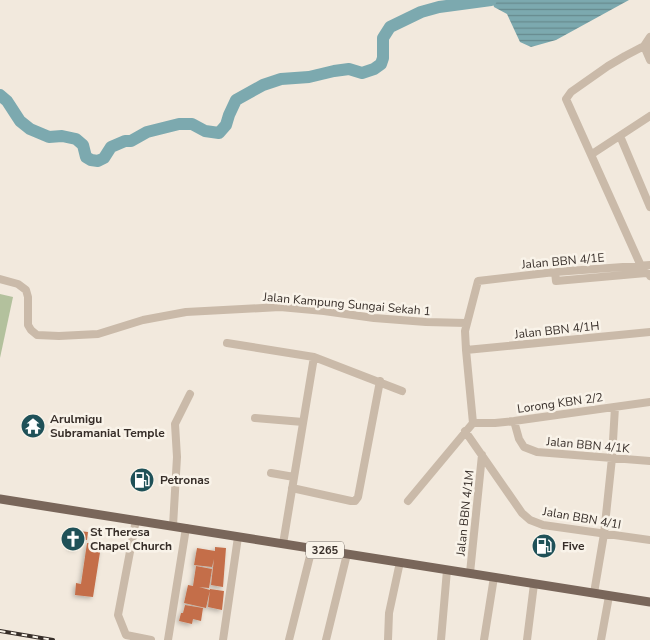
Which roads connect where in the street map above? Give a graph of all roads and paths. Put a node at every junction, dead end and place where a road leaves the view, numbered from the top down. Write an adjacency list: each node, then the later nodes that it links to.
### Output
1 (650, 37): 2 (street)
2 (647, 46): 3 (street); 6 (street)
3 (650, 60)
4 (650, 116): 5 (street)
5 (620, 136): 6 (street); 7 (street)
6 (592, 154): 10 (street)
7 (648, 197): 8 (street)
8 (650, 207)
9 (650, 265): 10 (street, Jalan BBN 4/1E)
10 (641, 266): 11 (street, Jalan BBN 4/1E)
11 (555, 272): 12 (street); 14 (street, Jalan BBN 4/1E)
12 (650, 276)
13 (0, 279): 14 (street, Jalan Kampung Sungai Sekah 1)
14 (466, 323): 17 (street)
15 (650, 332): 17 (street, Jalan BBN 4/1H)
16 (227, 343): 18 (street)
17 (466, 350): 27 (street)
18 (314, 357): 19 (street); 26 (street)
19 (380, 382): 20 (street); 34 (street)
20 (402, 390)
21 (190, 394): 38 (street)
22 (650, 402): 23 (street, Lorong KBN 2/2)
23 (615, 407): 25 (street, Lorong KBN 2/2); 30 (street)
24 (255, 418): 26 (street)
25 (514, 421): 27 (street, Lorong KBN 2/2); 30 (street, Jalan BBN 4/1K)
26 (303, 422): 33 (street)
27 (473, 423): 28 (street)
28 (465, 431): 29 (street, Jalan BBN 4/1I); 36 (street)
29 (482, 456): 40 (street, Jalan BBN 4/1I); 48 (street, Jalan BBN 4/1M)
30 (612, 458): 31 (street, Jalan BBN 4/1K); 40 (street)
31 (650, 461)
32 (271, 473): 33 (street)
33 (294, 477): 34 (street)
34 (292, 488): 43 (street)
35 (0, 499): 37 (main road, 3265)
36 (408, 501)
37 (136, 520): 38 (main road, 3265); 54 (street)
38 (173, 526): 39 (main road, 3265)
39 (186, 528): 41 (main road, 3265); 55 (street)
40 (604, 534): 42 (street, Jalan BBN 4/1I); 51 (street)
41 (238, 536): 43 (main road, 3265); 56 (street)
42 (650, 540)
43 (283, 544): 44 (main road, 3265)
44 (312, 548): 45 (main road, 3265); 57 (street)
45 (347, 554): 46 (main road, 3265); 58 (street)
46 (400, 562): 47 (main road, 3265); 59 (street)
47 (447, 570): 48 (main road, 3265); 60 (street)
48 (470, 573): 49 (main road, 3265)
49 (494, 577): 50 (main road, 3265); 61 (street)
50 (534, 584): 51 (main road, 3265); 62 (street)
51 (594, 593): 52 (main road, 3265)
52 (609, 596): 53 (main road, 3265); 63 (street)
53 (650, 602)
54 (151, 640)
55 (168, 640)
56 (223, 640)
57 (289, 640)
58 (326, 640)
59 (388, 640)
60 (441, 640)
61 (484, 640)
62 (527, 640)
63 (601, 640)

